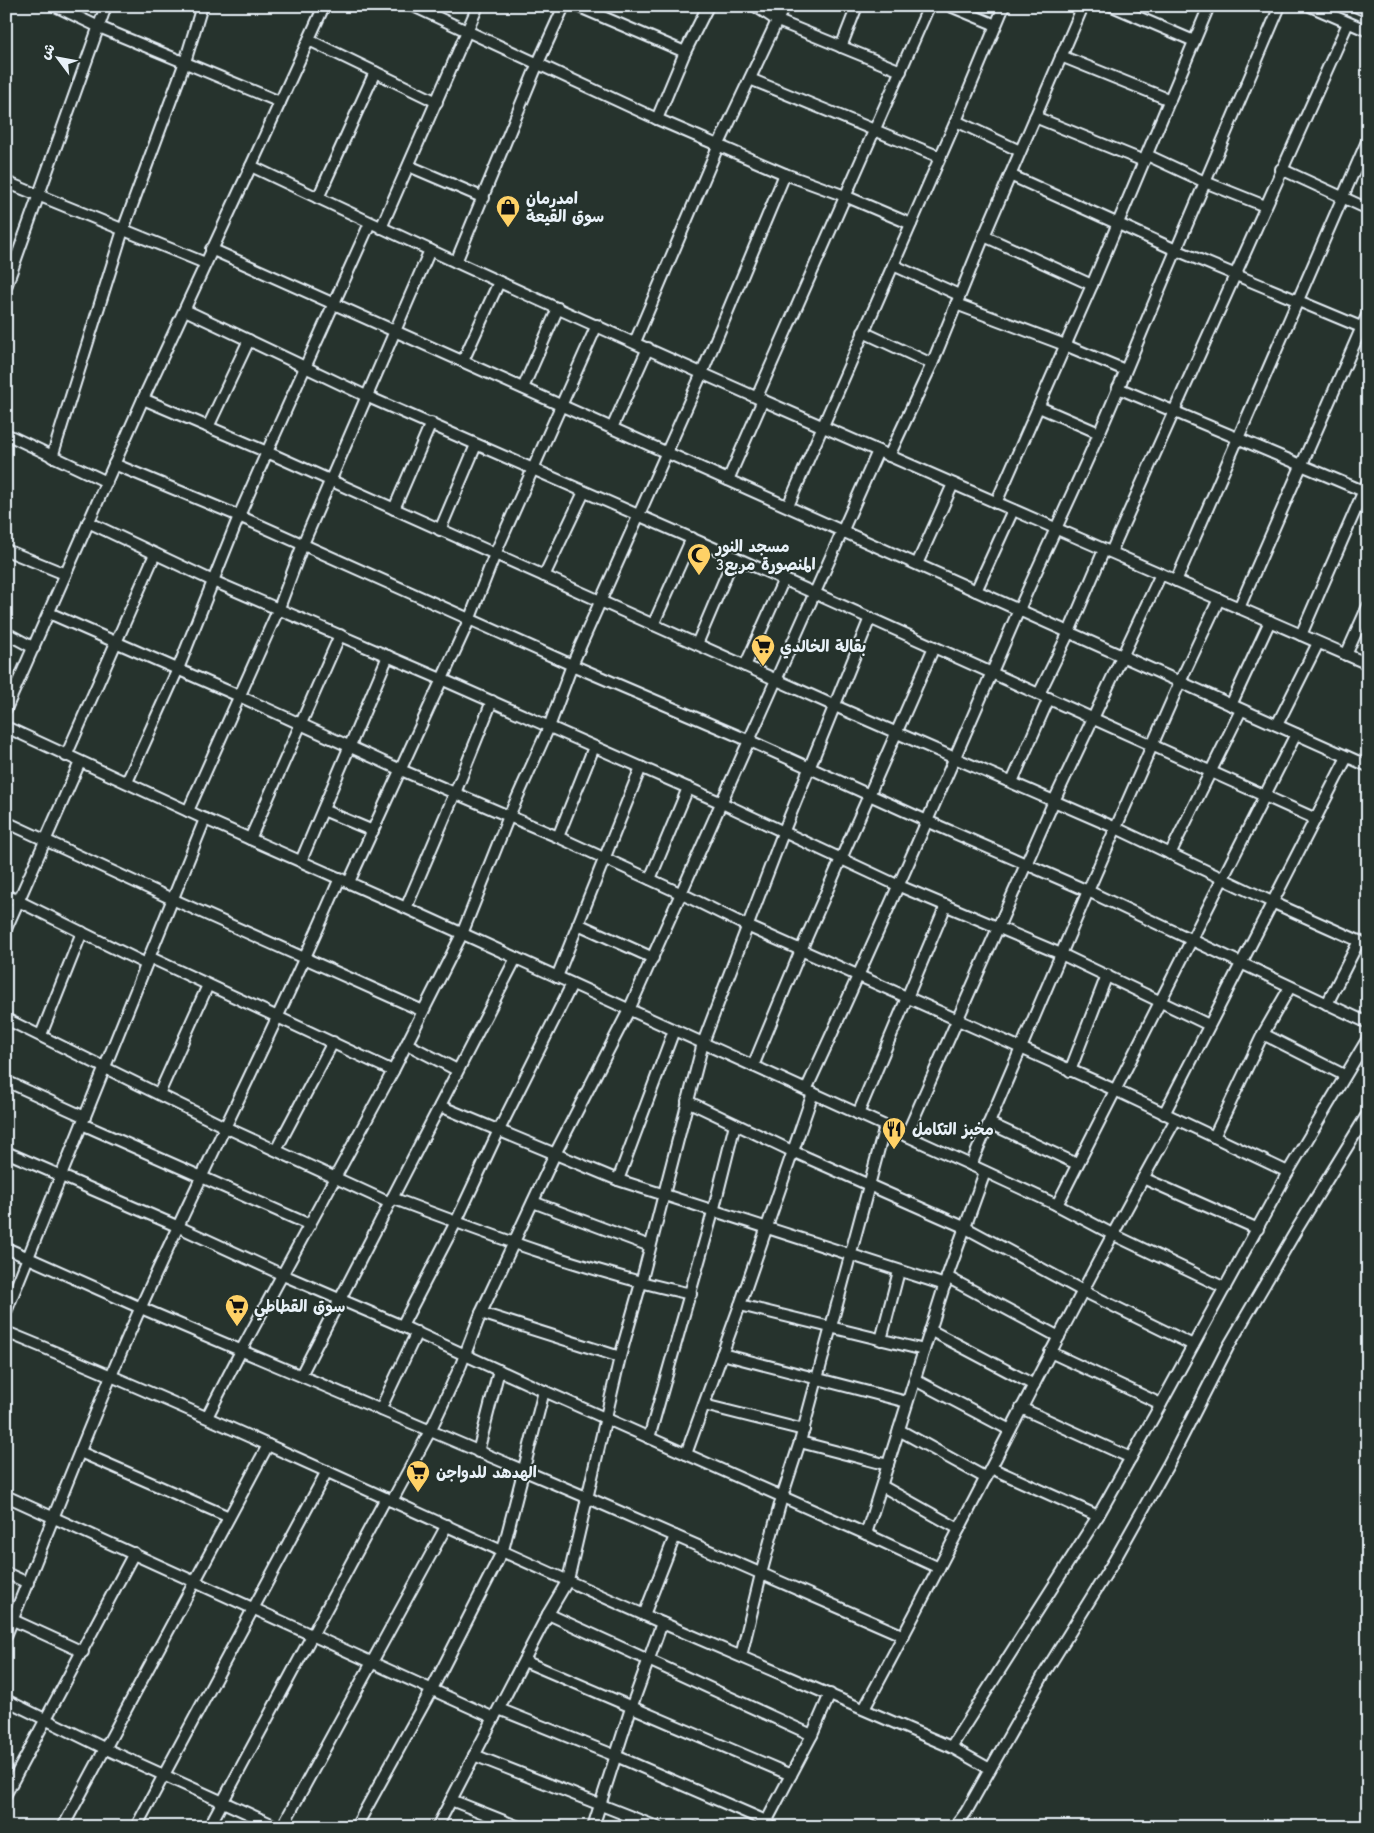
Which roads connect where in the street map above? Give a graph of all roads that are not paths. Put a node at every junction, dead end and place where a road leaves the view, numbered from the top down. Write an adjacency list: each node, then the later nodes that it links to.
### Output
1 (55, 6): 26 (street)
2 (106, 6): 26 (street)
3 (202, 6): 34 (street)
4 (324, 6): 29 (street)
5 (413, 6): 27 (street)
6 (478, 6): 27 (street)
7 (564, 6): 35 (street)
8 (576, 6): 32 (street)
9 (708, 6): 32 (street)
10 (755, 6): 23 (street)
11 (784, 6): 23 (street)
12 (857, 6): 31 (street)
13 (929, 6): 36 (street)
14 (950, 6): 25 (street)
15 (1004, 6): 25 (street)
16 (1082, 6): 33 (street)
17 (1112, 6): 30 (street)
18 (1209, 6): 30 (street)
19 (1280, 6): 57 (street)
20 (1310, 6): 24 (street)
21 (1354, 6): 22 (street)
22 (1368, 12)
23 (778, 22): 31 (street); 38 (street)
24 (1348, 23): 28 (street); 53 (street)
25 (996, 25): 44 (street)
26 (99, 26): 34 (street); 58 (street)
27 (467, 31): 35 (street); 41 (street)
28 (1368, 31)
29 (308, 40): 37 (street); 40 (street)
30 (1194, 40): 39 (street)
31 (841, 47): 36 (street)
32 (685, 52): 43 (street)
33 (1061, 56): 39 (street); 42 (street)
34 (185, 62): 40 (street); 69 (street)
35 (538, 63): 43 (street); 62 (street)
36 (901, 71): 45 (street)
37 (375, 72): 41 (street); 61 (street)
38 (750, 79): 45 (street); 47 (street)
39 (1170, 100): 50 (street)
40 (280, 102): 51 (street)
41 (437, 102): 52 (street)
42 (1035, 117): 48 (street); 50 (street)
43 (657, 119): 47 (street)
44 (956, 121): 48 (street); 49 (street)
45 (875, 130): 49 (street); 59 (street)
46 (1368, 139): 60 (street)
47 (718, 144): 54 (street); 92 (street)
48 (1020, 151): 55 (street)
49 (940, 157): 66 (street)
50 (1145, 158): 57 (street); 67 (street)
51 (251, 166): 61 (street); 71 (street)
52 (409, 166): 62 (street); 68 (street)
53 (1281, 170): 60 (street); 63 (street)
54 (785, 174): 59 (street); 99 (street)
55 (1010, 175): 67 (street); 70 (street)
56 (6, 182): 58 (street)
57 (1205, 182): 63 (street); 73 (street)
58 (39, 195): 69 (street); 80 (street)
59 (845, 196): 66 (street); 103 (street)
60 (1342, 197): 64 (street); 82 (street)
61 (318, 198): 65 (street)
62 (484, 198): 74 (street)
63 (1265, 206): 77 (street)
64 (1368, 209)
65 (370, 223): 68 (street); 83 (street)
66 (911, 224): 76 (street)
67 (1117, 224): 73 (street); 79 (street)
68 (381, 228): 72 (street)
69 (124, 230): 75 (street); 120 (street)
70 (984, 236): 79 (street); 81 (street)
71 (211, 249): 75 (street); 83 (street)
72 (430, 250): 74 (street); 89 (street)
73 (1176, 250): 77 (street); 98 (street)
74 (456, 262): 78 (street)
75 (205, 263): 85 (street)
76 (893, 265): 81 (street); 90 (street)
77 (1235, 274): 82 (street); 107 (street)
78 (499, 282): 84 (street); 95 (street)
79 (1092, 285): 93 (street)
80 (6, 287)
81 (957, 300): 93 (street); 96 (street)
82 (1298, 300): 88 (street); 114 (street)
83 (333, 305): 89 (street); 97 (street)
84 (558, 308): 87 (street); 100 (street)
85 (185, 310): 91 (street); 104 (street)
86 (1368, 313): 88 (street)
87 (596, 325): 92 (street); 105 (street)
88 (1365, 329): 122 (street)
89 (394, 330): 95 (street); 102 (street)
90 (864, 332): 96 (street); 109 (street)
91 (249, 340): 97 (street); 110 (street)
92 (635, 342): 94 (street)
93 (1066, 345): 98 (street); 106 (street)
94 (648, 348): 99 (street); 111 (street)
95 (463, 361): 100 (street)
96 (932, 364): 119 (street)
97 (306, 366): 102 (street); 117 (street)
98 (1125, 370): 101 (street)
99 (702, 373): 103 (street); 118 (street)
100 (523, 388): 105 (street)
101 (1118, 388): 107 (street); 112 (street)
102 (366, 396): 108 (street); 126 (street)
103 (760, 398): 109 (street); 124 (street)
104 (143, 399): 110 (street); 121 (street)
105 (562, 405): 111 (street); 123 (street)
106 (1039, 407): 112 (street); 130 (street)
107 (1175, 411): 114 (street); 143 (street)
108 (431, 424): 115 (street); 132 (street)
109 (822, 426): 116 (street); 131 (street)
110 (208, 427): 117 (street)
111 (612, 428): 118 (street)
112 (1099, 433): 137 (street)
113 (6, 434): 120 (street)
114 (1238, 437): 122 (street); 153 (street)
115 (476, 445): 123 (street); 138 (street)
116 (878, 451): 119 (street); 139 (street)
117 (267, 452): 126 (street); 134 (street)
118 (667, 452): 124 (street); 135 (street)
119 (889, 456): 127 (street)
120 (52, 457): 125 (street)
121 (114, 464): 125 (street); 134 (street)
122 (1301, 465): 128 (street); 160 (street)
123 (532, 468): 129 (street); 145 (street)
124 (728, 480): 131 (street)
125 (107, 482): 136 (street)
126 (331, 482): 132 (street); 141 (street)
127 (953, 484): 130 (street); 147 (street)
128 (1366, 488): 170 (street)
129 (584, 492): 135 (street); 150 (street)
130 (996, 503): 133 (street)
131 (788, 506): 139 (street)
132 (394, 509): 138 (street)
133 (1013, 510): 137 (street); 154 (street)
134 (239, 516): 141 (street); 152 (street)
135 (639, 516): 140 (street); 157 (street)
136 (88, 522): 144 (street); 148 (street)
137 (1057, 529): 143 (street); 161 (street)
138 (440, 530): 145 (street)
139 (843, 531): 147 (street); 155 (street)
140 (692, 538): 146 (street); 166 (street)
141 (303, 544): 159 (street); 163 (street)
142 (6, 550): 148 (street)
143 (1108, 551): 149 (street); 167 (street)
144 (155, 554): 152 (street); 171 (street)
145 (494, 554): 150 (street); 163 (street)
146 (734, 557): 151 (street); 173 (street)
147 (917, 564): 154 (street)
148 (65, 574): 162 (street)
149 (1161, 574): 153 (street); 178 (street)
150 (544, 576): 157 (street)
151 (784, 579): 155 (street); 181 (street)
152 (214, 581): 159 (street); 182 (street)
153 (1176, 581): 156 (street)
154 (976, 591): 161 (street)
155 (815, 593): 164 (street); 185 (street)
156 (1219, 599): 160 (street); 186 (street)
157 (601, 600): 166 (street); 179 (street)
158 (1368, 606): 176 (street)
159 (279, 608): 169 (street); 188 (street)
160 (1239, 608): 165 (street)
161 (1019, 609): 167 (street); 183 (street)
162 (49, 613): 171 (street); 175 (street)
163 (470, 618): 179 (street); 184 (street)
164 (870, 618): 174 (street); 192 (street)
165 (1270, 621): 170 (street); 191 (street)
166 (653, 625): 173 (street)
167 (1069, 632): 178 (street); 189 (street)
168 (6, 634): 175 (street)
169 (340, 635): 177 (street); 196 (street)
170 (1301, 635): 172 (street)
171 (116, 641): 182 (street); 206 (street)
172 (1318, 642): 176 (street); 197 (street)
173 (697, 644): 181 (street)
174 (934, 647): 183 (street); 200 (street)
175 (34, 648): 187 (street)
176 (1346, 655): 180 (street)
177 (388, 656): 184 (street); 204 (street)
178 (1123, 656): 186 (street); 195 (street)
179 (572, 664): 198 (street); 202 (street)
180 (1368, 664)
181 (745, 666): 185 (street)
182 (178, 668): 188 (street); 215 (street)
183 (992, 673): 189 (street); 208 (street)
184 (441, 678): 190 (street); 213 (street)
185 (777, 679): 192 (street); 202 (street)
186 (1180, 682): 191 (street); 203 (street)
187 (10, 689): 193 (street)
188 (240, 696): 196 (street); 224 (street)
189 (1044, 696): 195 (street); 216 (street)
190 (492, 701): 198 (street); 218 (street)
191 (1231, 705): 194 (street)
192 (834, 706): 200 (street); 212 (street)
193 (6, 709)
194 (1241, 710): 197 (street); 214 (street)
195 (1093, 718): 203 (street); 221 (street)
196 (302, 724): 204 (street); 234 (street)
197 (1276, 725): 201 (street)
198 (549, 726): 205 (street); 225 (street)
199 (6, 727): 206 (street)
200 (897, 733): 208 (street); 219 (street)
201 (1296, 734): 207 (street); 220 (street)
202 (750, 741): 212 (street); 222 (street)
203 (1153, 744): 214 (street); 230 (street)
204 (349, 746): 213 (street); 223 (street)
205 (594, 747): 211 (street); 233 (street)
206 (66, 756): 209 (street)
207 (1347, 757): 210 (street); 227 (street)
208 (955, 758): 216 (street); 228 (street)
209 (80, 762): 215 (street); 235 (street)
210 (1368, 766)
211 (641, 768): 217 (street); 238 (street)
212 (809, 768): 219 (street); 232 (street)
213 (401, 770): 218 (street); 231 (street)
214 (1210, 771): 220 (street); 236 (street)
215 (127, 782): 224 (street)
216 (1012, 782): 221 (street)
217 (688, 788): 222 (street); 242 (street)
218 (455, 793): 225 (street); 252 (street)
219 (869, 795): 228 (street); 237 (street)
220 (1265, 795): 227 (street); 241 (street)
221 (1054, 801): 230 (street); 240 (street)
222 (722, 803): 232 (street); 246 (street)
223 (323, 810): 231 (street); 239 (street)
224 (188, 811): 226 (street)
225 (509, 816): 233 (street); 258 (street)
226 (205, 819): 234 (street); 248 (street)
227 (1316, 819): 250 (street)
228 (928, 821): 240 (street); 244 (street)
229 (6, 822): 235 (street)
230 (1116, 828): 236 (street); 245 (street)
231 (373, 831): 243 (street)
232 (783, 832): 237 (street); 254 (street)
233 (558, 837): 238 (street)
234 (250, 839): 239 (street)
235 (46, 840): 248 (street); 249 (street)
236 (1170, 854): 241 (street)
237 (841, 858): 244 (street); 261 (street)
238 (605, 859): 242 (street); 253 (street)
239 (301, 860): 243 (street)
240 (1027, 865): 245 (street); 255 (street)
241 (1223, 878): 250 (street); 259 (street)
242 (650, 879): 246 (street)
243 (345, 880): 252 (street); 263 (street)
244 (897, 885): 251 (street); 269 (street)
245 (1088, 891): 259 (street); 262 (street)
246 (682, 894): 254 (street); 265 (street)
247 (6, 895): 249 (street)
248 (172, 899): 263 (street); 266 (street)
249 (19, 901): 256 (street); 257 (street)
250 (1274, 903): 260 (street); 267 (street)
251 (946, 905): 255 (street); 274 (street)
252 (406, 908): 258 (street)
253 (578, 924): 265 (street); 270 (street)
254 (748, 926): 261 (street); 289 (street)
255 (999, 927): 262 (street); 281 (street)
256 (6, 928)
257 (82, 932): 266 (street); 286 (street)
258 (462, 934): 264 (street); 278 (street)
259 (1191, 940): 267 (street); 275 (street)
260 (1363, 943): 276 (street)
261 (801, 950): 269 (street); 292 (street)
262 (1061, 954): 268 (street); 291 (street)
263 (306, 958): 278 (street); 279 (street)
264 (516, 958): 270 (street); 294 (street)
265 (653, 958): 277 (street)
266 (148, 961): 272 (street); 293 (street)
267 (1241, 963): 273 (street); 283 (street)
268 (1107, 975): 275 (street); 296 (street)
269 (858, 976): 274 (street); 300 (street)
270 (557, 977): 271 (street)
271 (572, 984): 277 (street); 313 (street)
272 (208, 985): 279 (street); 301 (street)
273 (1290, 987): 276 (street); 285 (street)
274 (908, 997): 281 (street); 305 (street)
275 (1160, 1001): 283 (street); 299 (street)
276 (1328, 1004): 282 (street)
277 (630, 1010): 284 (street); 319 (street)
278 (423, 1011): 290 (street)
279 (277, 1017): 288 (street); 312 (street)
280 (6, 1019): 286 (street)
281 (958, 1020): 291 (street); 314 (street)
282 (1368, 1023)
283 (1209, 1025): 306 (street)
284 (674, 1030): 289 (street); 328 (street)
285 (1263, 1034): 297 (street); 315 (street)
286 (41, 1035): 293 (street)
287 (1368, 1038): 297 (street)
288 (333, 1042): 295 (street); 316 (street)
289 (703, 1043): 292 (street); 302 (street)
290 (407, 1044): 294 (street); 295 (street)
291 (1022, 1048): 296 (street); 309 (street)
292 (753, 1066): 300 (street)
293 (105, 1067): 301 (street); 308 (street)
294 (457, 1070): 303 (street)
295 (392, 1071): 327 (street)
296 (1070, 1071): 299 (street)
297 (1344, 1075): 323 (street)
298 (6, 1081): 308 (street)
299 (1115, 1090): 306 (street); 320 (street)
300 (809, 1092): 305 (street); 317 (street)
301 (159, 1094): 312 (street)
302 (687, 1101): 310 (street); 330 (street)
303 (440, 1106): 313 (street); 331 (street)
304 (1368, 1113): 448 (street)
305 (858, 1114): 311 (street)
306 (1164, 1114): 307 (street)
307 (1176, 1119): 315 (street); 326 (street)
308 (83, 1120): 324 (street); 325 (street)
309 (989, 1123): 320 (street); 321 (street)
310 (735, 1124): 317 (street); 334 (street)
311 (885, 1126): 314 (street); 329 (street)
312 (226, 1127): 316 (street); 325 (street)
313 (499, 1130): 319 (street); 335 (street)
314 (906, 1136): 321 (street)
315 (1214, 1137): 323 (street)
316 (276, 1150): 327 (street)
317 (792, 1151): 329 (street); 338 (street)
318 (6, 1152): 324 (street)
319 (555, 1154): 328 (street); 332 (street)
320 (1077, 1164): 333 (street)
321 (971, 1165): 322 (street)
322 (985, 1172): 333 (street); 339 (street)
323 (1288, 1172): 340 (street)
324 (61, 1177): 337 (street); 346 (street)
325 (203, 1177): 336 (street); 337 (street)
326 (1143, 1178): 340 (street); 341 (street)
327 (335, 1179): 331 (street); 336 (street)
328 (618, 1180): 330 (street)
329 (870, 1185): 339 (street); 345 (street)
330 (663, 1196): 334 (street); 343 (street)
331 (391, 1200): 335 (street); 354 (street)
332 (533, 1202): 342 (street); 343 (street)
333 (1057, 1205): 341 (street)
334 (713, 1212): 338 (street); 353 (street)
335 (456, 1222): 342 (street); 359 (street)
336 (310, 1225): 348 (street)
337 (179, 1227): 348 (street); 356 (street)
338 (767, 1228): 345 (street); 355 (street)
339 (966, 1228): 349 (street); 352 (street)
340 (1258, 1229): 351 (street)
341 (1112, 1234): 351 (street); 352 (street)
342 (514, 1244): 350 (street); 358 (street)
343 (650, 1246): 350 (street)
344 (6, 1248): 346 (street)
345 (850, 1255): 347 (street); 360 (street)
346 (28, 1258): 356 (street); 357 (street)
347 (899, 1271): 349 (street); 365 (street)
348 (283, 1275): 354 (street); 367 (street)
349 (946, 1281): 361 (street); 364 (street)
350 (641, 1283): 353 (street); 372 (street)
351 (1225, 1288): 366 (street)
352 (1083, 1292): 364 (street); 366 (street)
353 (691, 1294): 391 (street)
354 (341, 1299): 359 (street); 375 (street)
355 (740, 1305): 360 (street); 371 (street)
356 (141, 1308): 367 (street); 374 (street)
357 (6, 1312)
358 (481, 1313): 370 (street); 372 (street)
359 (402, 1326): 363 (street)
360 (830, 1328): 365 (street); 376 (street)
361 (930, 1330): 368 (street); 378 (street)
362 (6, 1332): 374 (street)
363 (417, 1332): 370 (street); 384 (street)
364 (1059, 1337): 369 (street)
365 (881, 1340): 368 (street)
366 (1193, 1345): 382 (street)
367 (242, 1349): 375 (street); 385 (street)
368 (924, 1350): 377 (street)
369 (1050, 1352): 378 (street); 382 (street)
370 (465, 1354): 373 (street); 390 (street)
371 (722, 1354): 376 (street); 381 (street)
372 (620, 1358): 386 (street)
373 (499, 1370): 379 (street); 395 (street)
374 (111, 1375): 385 (street); 394 (street)
375 (301, 1375): 384 (street)
376 (818, 1379): 380 (street); 387 (street)
377 (914, 1380): 380 (street); 389 (street)
378 (1034, 1385): 383 (street)
379 (544, 1390): 386 (street); 401 (street)
380 (907, 1402): 388 (street)
381 (704, 1404): 387 (street); 396 (street)
382 (1161, 1404): 397 (street)
383 (1021, 1408): 389 (street); 397 (street)
384 (380, 1410): 390 (street)
385 (207, 1417): 393 (street)
386 (606, 1418): 391 (street); 405 (street)
387 (804, 1430): 392 (street)
388 (899, 1430): 398 (street); 402 (street)
389 (1010, 1430): 399 (street)
390 (430, 1431): 395 (street); 407 (street)
391 (649, 1438): 396 (street)
392 (800, 1442): 398 (street); 406 (street)
393 (268, 1445): 400 (street); 410 (street)
394 (80, 1452): 409 (street); 410 (street)
395 (478, 1452): 401 (street)
396 (686, 1454): 406 (street)
397 (1131, 1458): 408 (street)
398 (888, 1465): 403 (street)
399 (990, 1468): 402 (street); 408 (street)
400 (327, 1471): 407 (street); 423 (street)
401 (523, 1471): 405 (street); 415 (street)
402 (986, 1478): 412 (street)
403 (882, 1486): 412 (street); 413 (street)
404 (6, 1496): 409 (street)
405 (586, 1497): 414 (street); 420 (street)
406 (782, 1497): 413 (street); 419 (street)
407 (389, 1499): 411 (street); 429 (street)
408 (1098, 1516): 444 (street)
409 (54, 1517): 416 (street); 422 (street)
410 (229, 1517): 421 (street)
411 (447, 1525): 415 (street); 435 (street)
412 (958, 1529): 417 (street)
413 (866, 1534): 417 (street)
414 (675, 1536): 419 (street); 425 (street)
415 (503, 1550): 420 (street); 436 (street)
416 (134, 1554): 421 (street); 431 (street)
417 (939, 1568): 430 (street)
418 (6, 1572): 422 (street)
419 (761, 1574): 430 (street); 432 (street)
420 (568, 1580): 424 (street); 425 (street)
421 (195, 1581): 423 (street); 445 (street)
422 (28, 1583): 426 (street)
423 (254, 1609): 429 (street); 449 (street)
424 (548, 1614): 433 (street); 434 (street)
425 (644, 1615): 427 (street)
426 (13, 1620): 428 (street); 431 (street)
427 (662, 1623): 432 (street); 433 (street)
428 (6, 1636)
429 (313, 1636): 435 (street); 453 (street)
430 (904, 1636): 440 (street)
431 (83, 1652): 442 (street)
432 (741, 1656): 437 (street)
433 (648, 1658): 439 (street); 443 (street)
434 (524, 1661): 439 (street); 441 (street)
435 (373, 1662): 436 (street); 459 (street)
436 (432, 1689): 441 (street); 460 (street)
437 (830, 1694): 440 (street); 443 (street)
438 (6, 1700): 442 (street)
439 (631, 1708): 447 (street); 450 (street)
440 (864, 1710): 444 (street)
441 (497, 1714): 446 (street); 447 (street)
442 (46, 1720): 445 (street); 451 (street)
443 (812, 1736): 450 (street)
444 (951, 1747): 448 (street)
445 (104, 1748): 449 (street); 456 (street)
446 (474, 1755): 452 (street); 454 (street)
447 (616, 1756): 454 (street); 455 (street)
448 (990, 1768): 465 (street)
449 (164, 1775): 453 (street); 457 (street)
450 (791, 1775): 455 (street)
451 (6, 1794)
452 (451, 1800): 461 (street); 462 (street)
453 (223, 1802): 458 (street); 459 (street)
454 (600, 1804): 463 (street); 464 (street)
455 (765, 1824)
456 (63, 1827)
457 (136, 1827)
458 (209, 1827)
459 (280, 1827)
460 (356, 1827)
461 (437, 1827)
462 (519, 1827)
463 (593, 1827)
464 (657, 1827)
465 (955, 1827)

